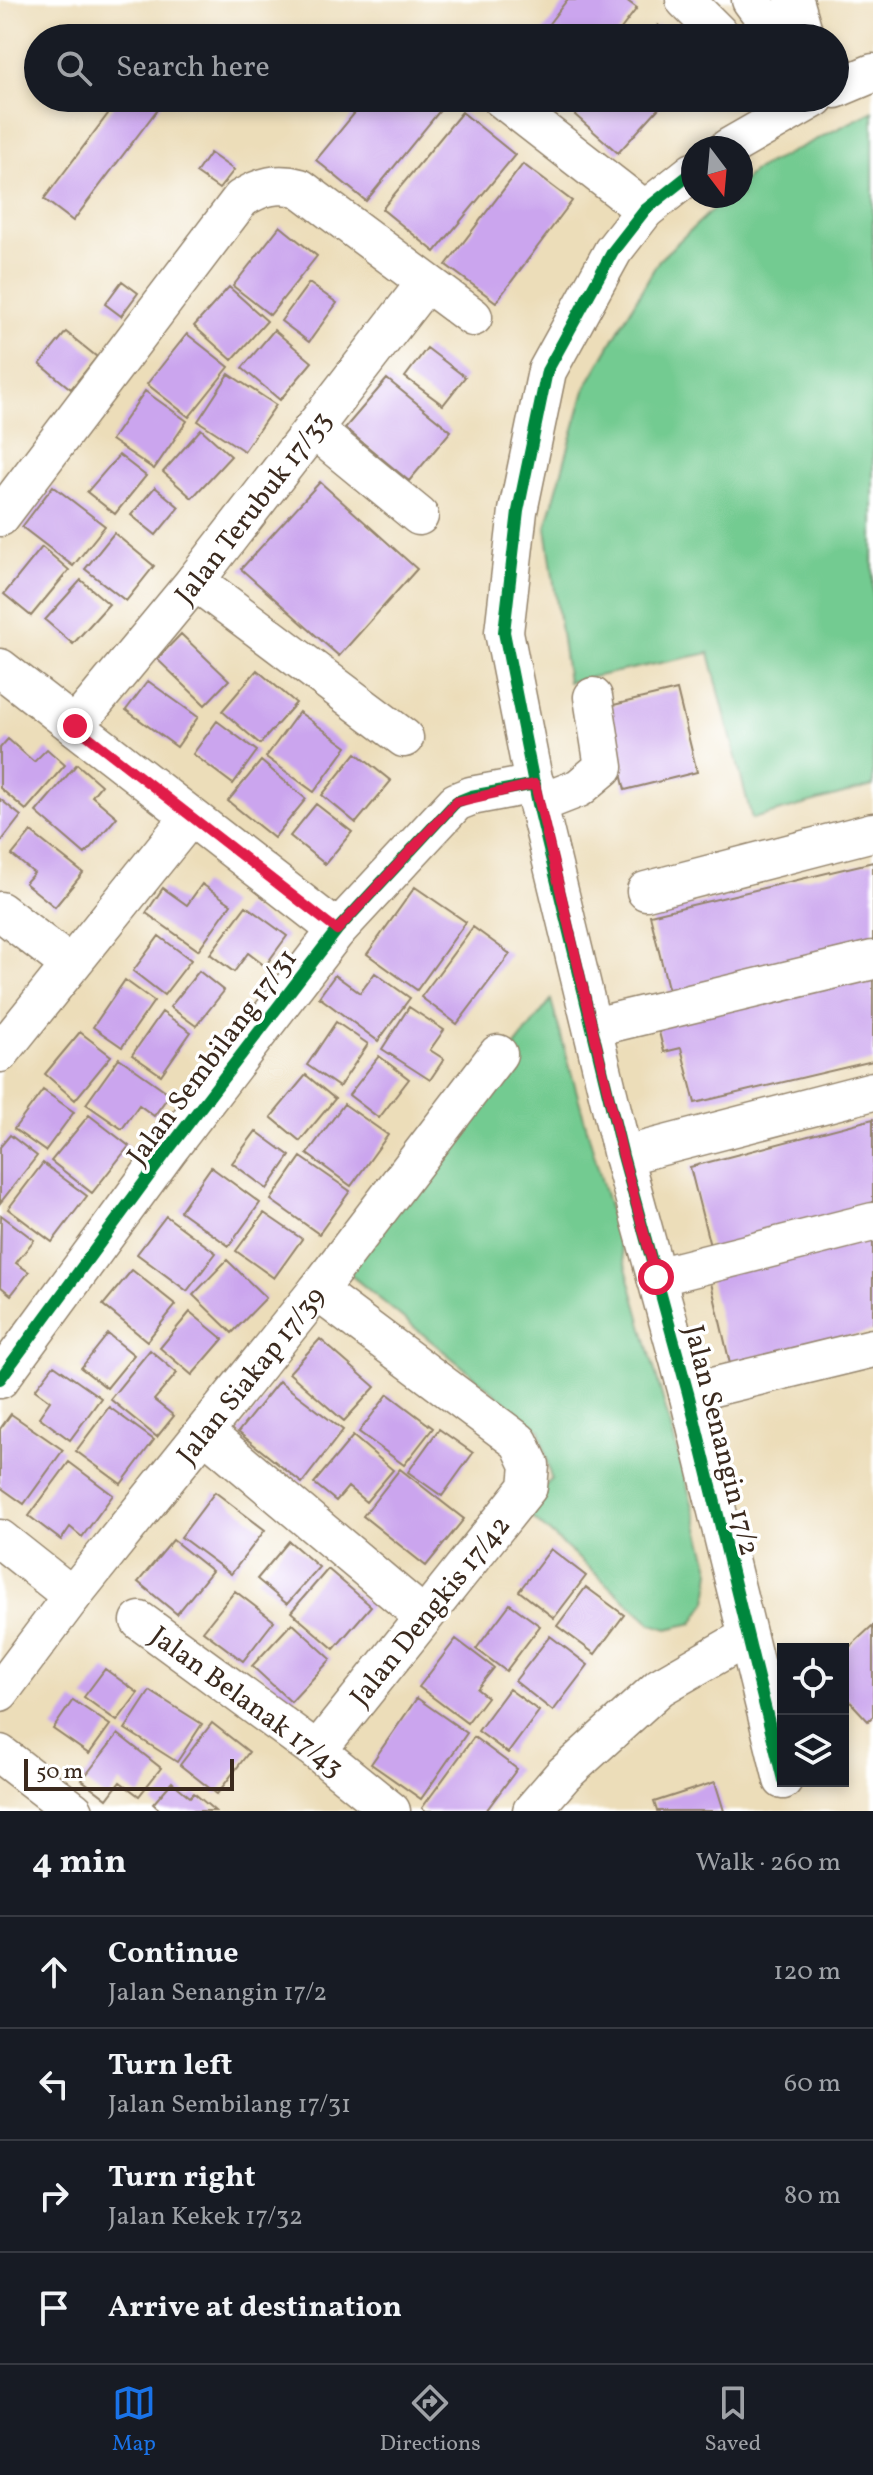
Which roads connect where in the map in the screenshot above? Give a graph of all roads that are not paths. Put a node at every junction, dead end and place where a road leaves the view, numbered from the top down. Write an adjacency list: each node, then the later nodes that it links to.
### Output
1 (685, 0): 4 (street)
2 (751, 0): 5 (street)
3 (794, 0): 6 (street)
4 (709, 24)
5 (769, 24)
6 (801, 24)
7 (873, 73): 8 (street)
8 (849, 83)
9 (519, 112): 13 (street)
10 (763, 112): 11 (street)
11 (740, 136)
12 (681, 182): 13 (street, Jalan Senangin 17/2)
13 (645, 210): 24 (street, Jalan Senangin 17/2)
14 (425, 284): 15 (street); 16 (street, Jalan Terubuk 17/33); 18 (street)
15 (473, 317)
16 (313, 429): 17 (street); 19 (street, Jalan Terubuk 17/33)
17 (419, 516)
18 (0, 517)
19 (195, 581): 22 (street, Jalan Terubuk 17/33); 23 (street)
20 (0, 668): 22 (street)
21 (593, 697): 24 (street, Jalan Sembilang 17/31)
22 (75, 726): 25 (street)
23 (404, 738)
24 (537, 794): 29 (street, Jalan Sembilang 17/31); 32 (street, Jalan Senangin 17/2)
25 (190, 817): 29 (street); 31 (street)
26 (873, 832): 27 (street)
27 (646, 891)
28 (0, 911): 31 (street)
29 (337, 930): 41 (street, Jalan Sembilang 17/31)
30 (873, 960): 32 (street)
31 (70, 965): 33 (street)
32 (594, 1027): 36 (street, Jalan Senangin 17/2)
33 (0, 1053)
34 (498, 1054): 39 (street, Jalan Siakap 17/39)
35 (873, 1091): 36 (street)
36 (623, 1156): 38 (street, Jalan Senangin 17/2)
37 (873, 1222): 38 (street)
38 (656, 1277): 42 (street, Jalan Senangin 17/2)
39 (317, 1291): 43 (street, Jalan Siakap 17/39); 46 (street, Jalan Dengkis 17/42)
40 (873, 1348): 42 (street)
41 (6, 1358)
42 (688, 1393): 48 (street, Jalan Senangin 17/2)
43 (204, 1432): 45 (street, Jalan Siakap 17/39); 46 (street)
44 (0, 1539): 45 (street)
45 (72, 1596): 49 (street, Jalan Siakap 17/39)
46 (423, 1616): 50 (street, Jalan Dengkis 17/42)
47 (140, 1621): 50 (street, Jalan Belanak 17/43)
48 (747, 1637): 52 (street, Jalan Senangin 17/2); 56 (street)
49 (0, 1692)
50 (317, 1751): 55 (street, Jalan Belanak 17/43)
51 (0, 1754): 54 (street)
52 (777, 1756)
53 (785, 1787): 57 (street, Jalan Senangin 17/2)
54 (74, 1811)
55 (391, 1811)
56 (532, 1811)
57 (791, 1811)

